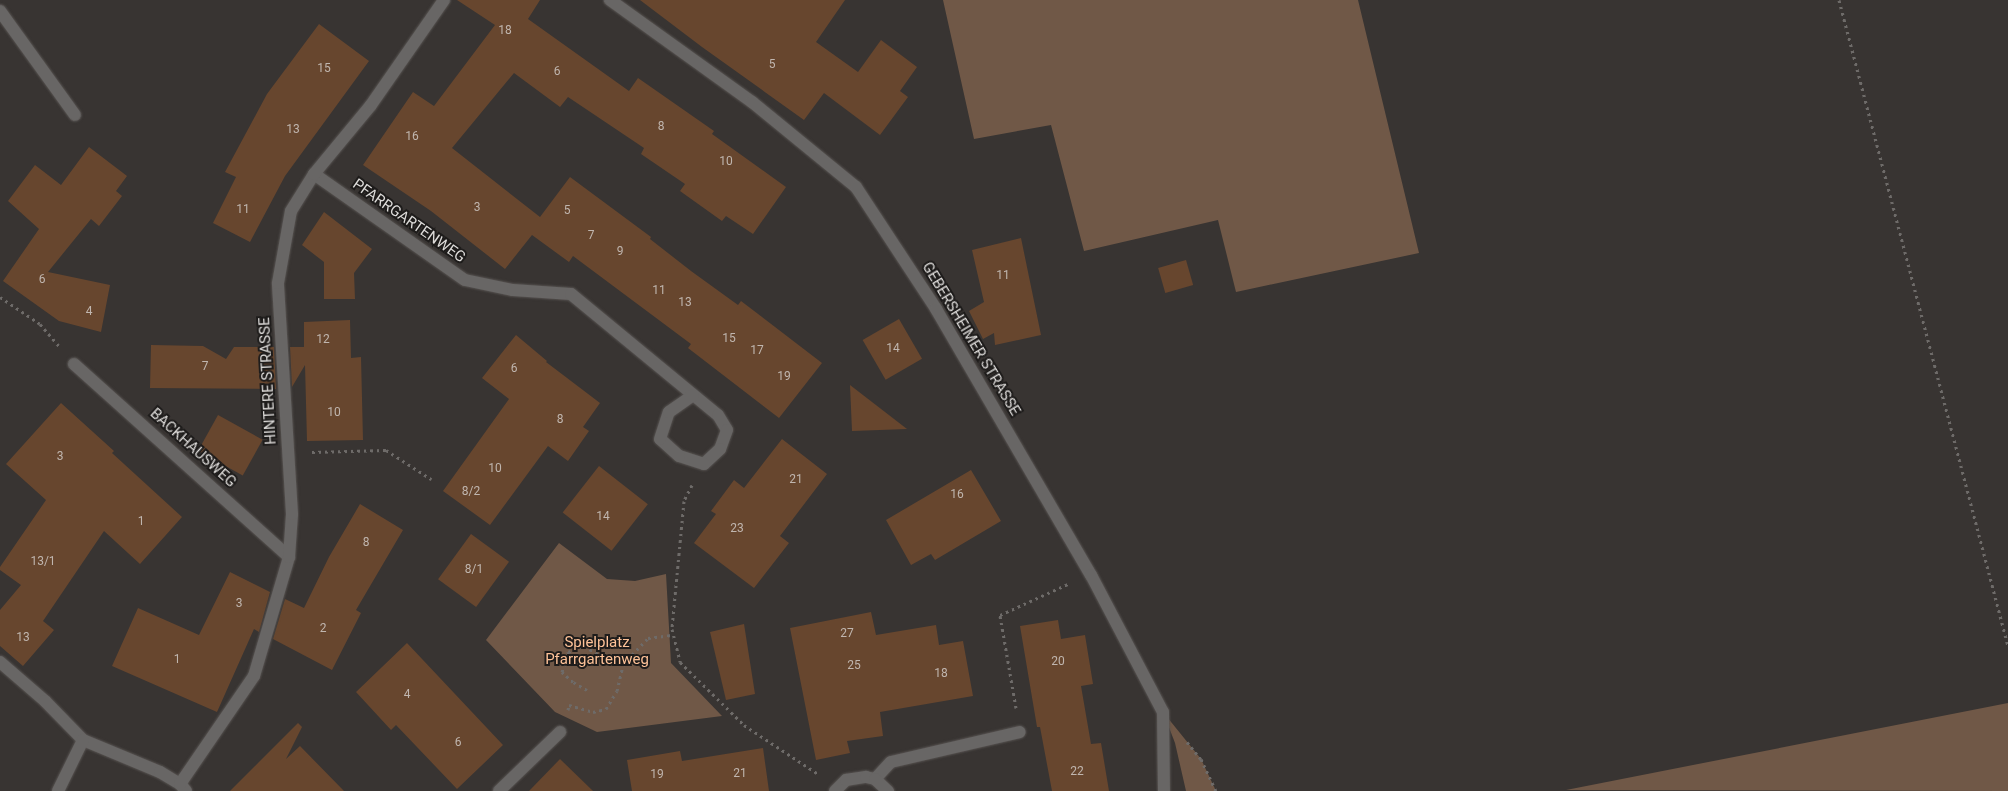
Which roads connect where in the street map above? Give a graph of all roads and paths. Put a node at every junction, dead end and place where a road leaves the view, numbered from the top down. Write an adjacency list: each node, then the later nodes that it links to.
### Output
1 (444, 0): 6 (street, HINTERE STRASSE)
2 (610, 0): 14 (street, GEBERSHEIMER STRASSE)
3 (1839, 0): 16 (path)
4 (0, 12): 5 (street)
5 (75, 115)
6 (314, 174): 9 (street, PFARRGARTENWEG); 10 (street, HINTERE STRASSE)
7 (0, 297): 8 (path)
8 (74, 364): 13 (street, BACKHAUSWEG)
9 (693, 395): 11 (street, PFARRGARTENWEG); 11 (street)
10 (288, 453): 12 (path); 13 (street, HINTERE STRASSE)
11 (704, 464): 15 (path)
12 (431, 479)
13 (289, 557): 25 (street, HINTERE STRASSE)
14 (1091, 575): 20 (street, GEBERSHEIMER STRASSE); 22 (path)
15 (674, 635): 18 (path); 26 (path)
16 (2008, 646)
17 (0, 662): 23 (street)
18 (623, 664): 19 (path); 21 (path)
19 (587, 690)
20 (1163, 712): 30 (street, GEBERSHEIMER STRASSE); 31 (path)
21 (560, 732): 28 (street)
22 (1020, 732): 24 (street)
23 (83, 740): 25 (street); 27 (street)
24 (875, 779): 26 (street); 29 (street)
25 (183, 787)
26 (836, 789)
27 (58, 791)
28 (499, 791)
29 (888, 791)
30 (1164, 791)
31 (1216, 791)

